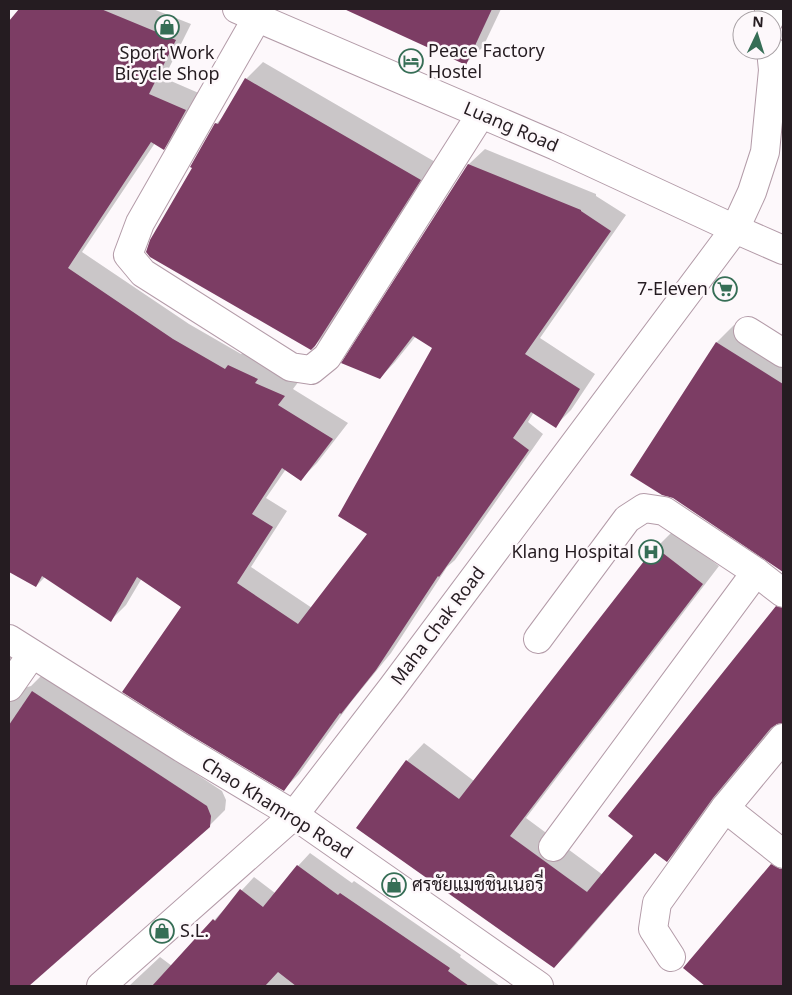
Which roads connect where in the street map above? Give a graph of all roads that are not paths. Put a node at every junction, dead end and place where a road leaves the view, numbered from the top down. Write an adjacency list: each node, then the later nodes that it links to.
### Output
1 (247, 13): 3 (street, Luang Road); 3 (street)
2 (772, 60): 4 (street, Maha Chak Road)
3 (481, 114): 4 (street, Luang Road)
4 (735, 229): 5 (street, Luang Road); 16 (street, Maha Chak Road)
5 (783, 250)
6 (748, 330): 7 (street)
7 (783, 353)
8 (756, 572): 9 (street); 11 (street); 17 (street)
9 (783, 593)
10 (9, 640): 12 (street, Chao Khamrop Road)
11 (538, 640)
12 (32, 654): 13 (street); 16 (street, Chao Khamrop Road)
13 (9, 687)
14 (783, 738): 15 (street)
15 (725, 808): 18 (street); 19 (street)
16 (294, 815): 20 (street, Maha Chak Road); 21 (street, Chao Khamrop Road)
17 (553, 847)
18 (783, 854)
19 (671, 956)
20 (101, 986)
21 (538, 986)

